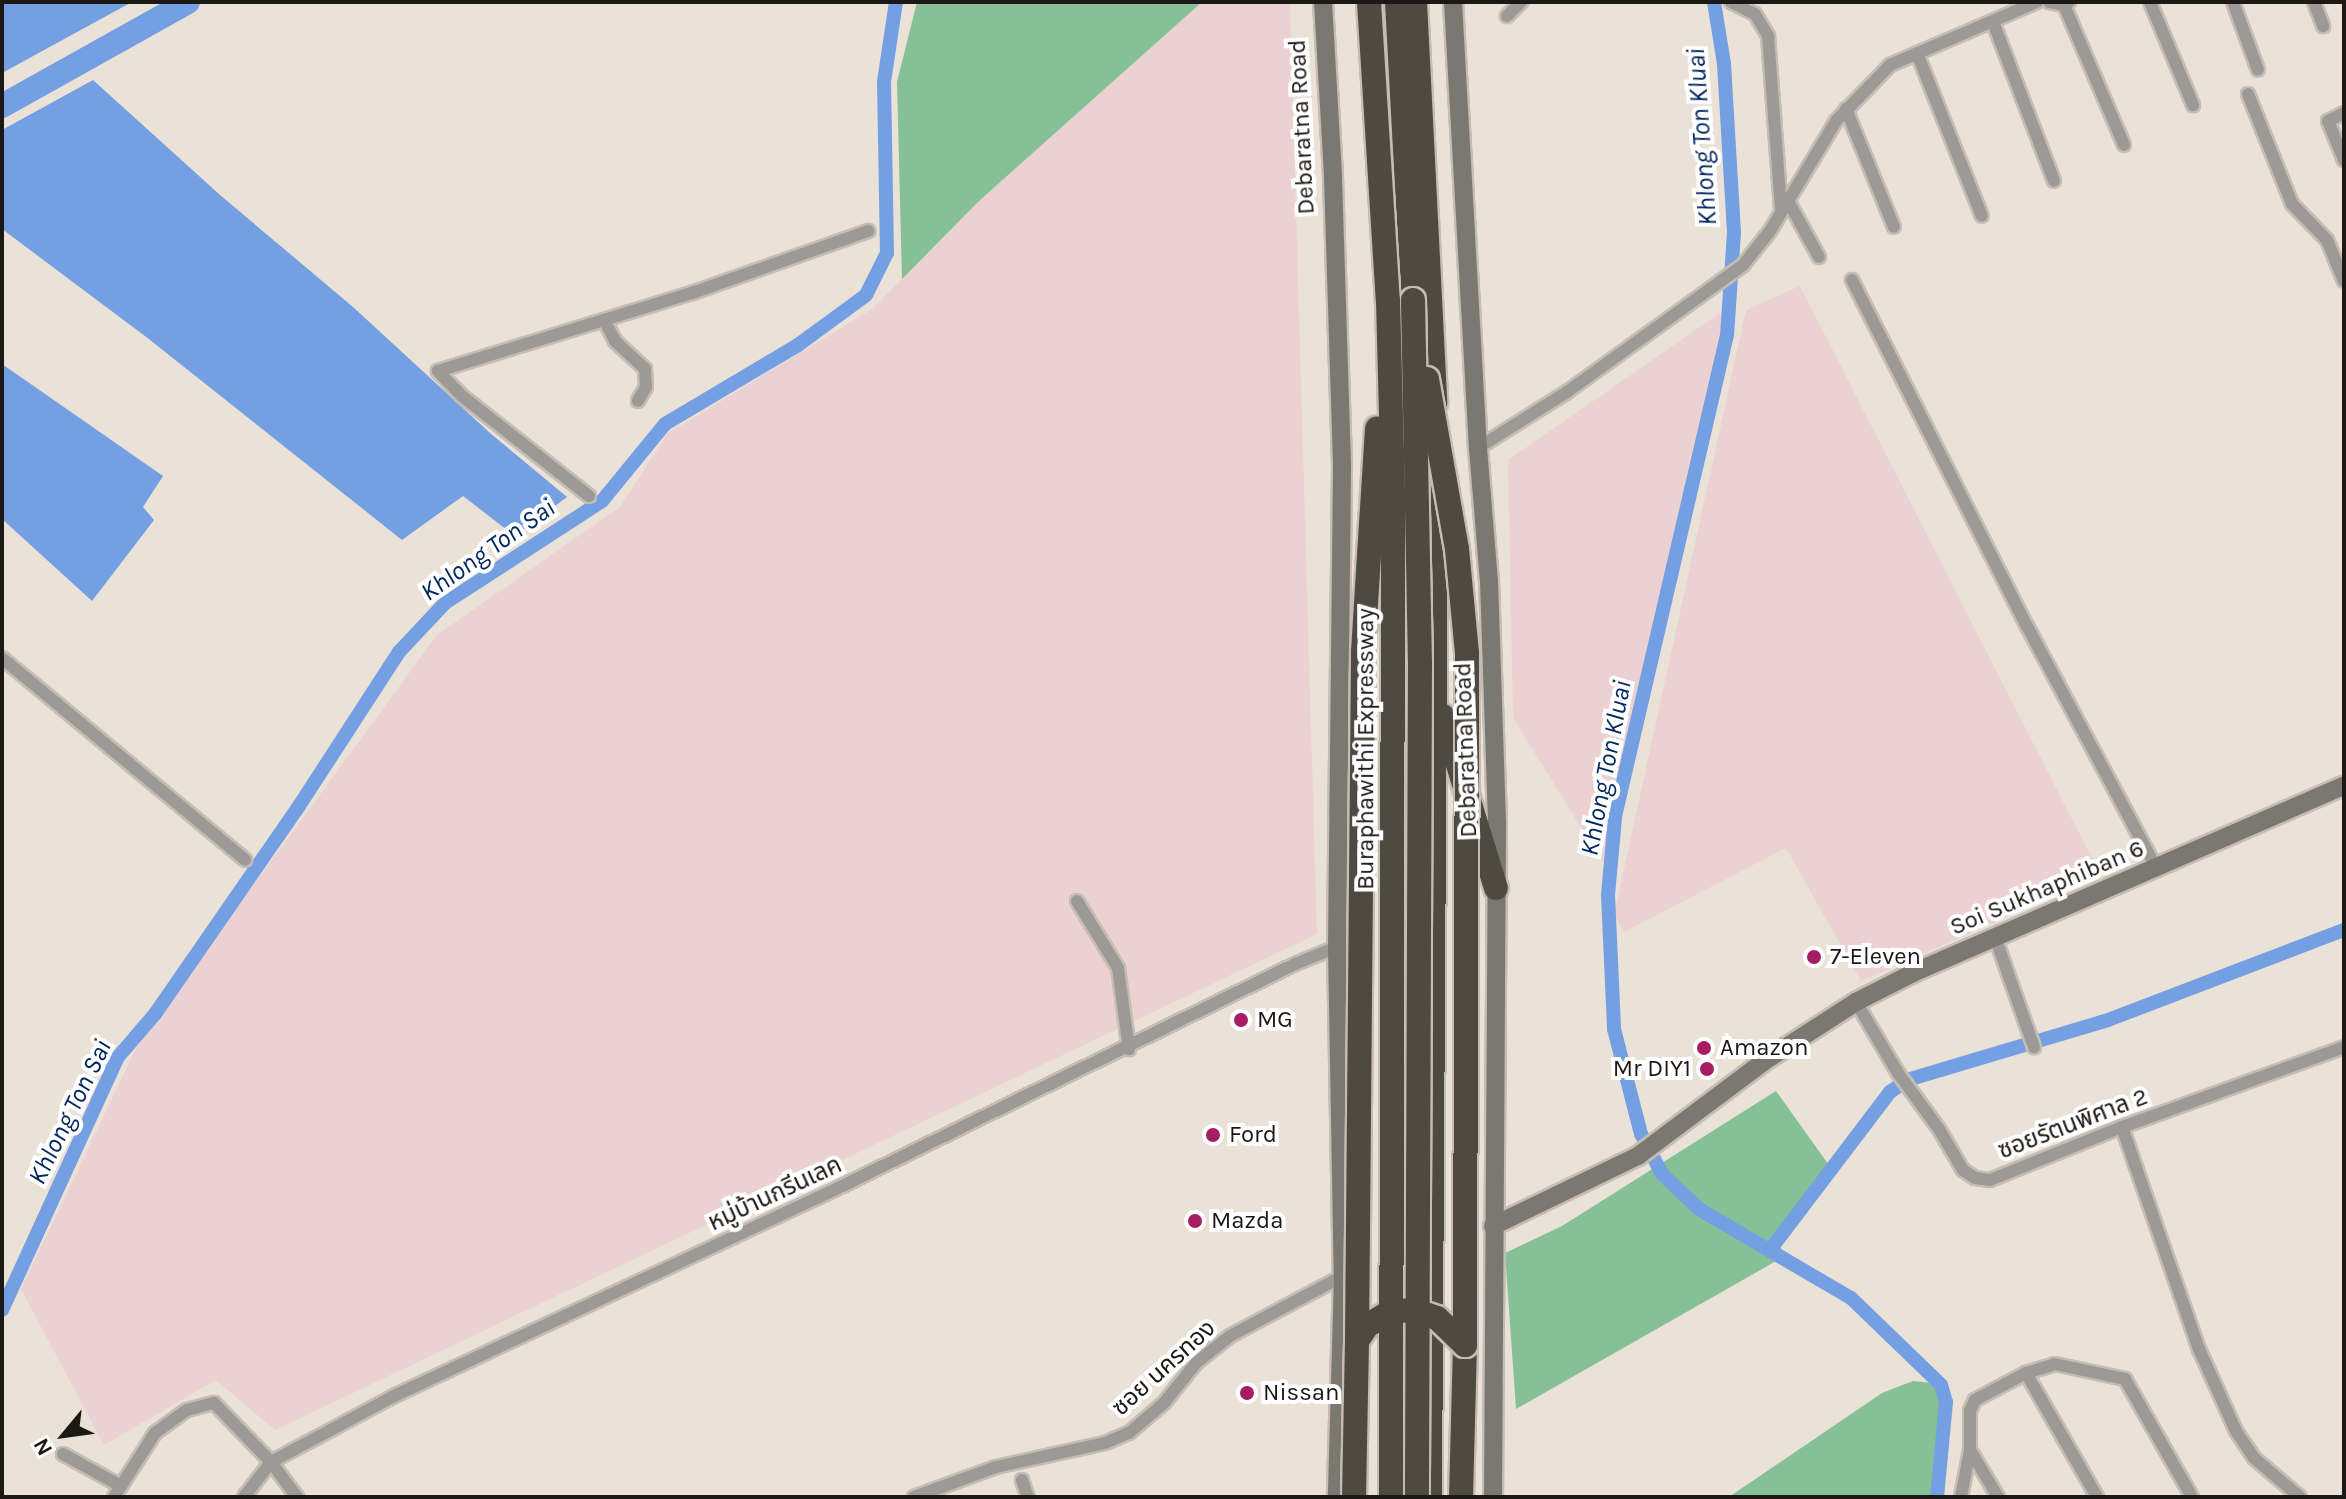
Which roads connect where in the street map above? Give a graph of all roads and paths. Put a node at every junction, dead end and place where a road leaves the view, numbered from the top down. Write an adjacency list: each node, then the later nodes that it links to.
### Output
1 (1323, 2): 49 (main road, Debaratna Road)
2 (1359, 2): 72 (highway)
3 (1369, 2): 35 (highway, Buraphawithi Expressway, bridge)
4 (1397, 2): 36 (highway)
5 (1415, 2): 42 (highway, Debaratna Road)
6 (1453, 2): 39 (main road, Debaratna Road)
7 (1521, 2): 16 (street)
8 (1731, 2): 28 (street)
9 (2037, 2): 15 (street)
10 (2049, 2): 14 (street)
11 (2150, 2): 22 (street)
12 (2233, 2): 20 (street)
13 (2314, 2): 18 (street)
14 (2067, 3): 25 (street)
15 (2013, 7): 17 (street)
16 (1507, 16)
17 (1993, 22): 19 (street); 27 (street)
18 (2323, 26)
19 (1917, 53): 23 (street); 29 (street)
20 (2258, 70)
21 (2248, 94): 34 (street)
22 (2193, 105)
23 (1846, 109): 28 (street); 30 (street)
24 (2344, 113): 26 (street)
25 (2124, 145)
26 (2344, 160)
27 (2054, 181)
28 (1784, 204): 32 (street); 39 (street)
29 (1982, 216)
30 (1894, 227)
31 (868, 231): 37 (street)
32 (1819, 257)
33 (1852, 280): 45 (street)
34 (2344, 281)
35 (1388, 300): 57 (highway, bridge); 73 (highway, Buraphawithi Expressway, bridge)
36 (1413, 300): 58 (highway, bridge); 74 (highway, bridge)
37 (604, 320): 38 (street); 40 (street)
38 (638, 401)
39 (1478, 448): 46 (main road, Debaratna Road)
40 (589, 496)
41 (2, 658): 44 (street)
42 (1437, 694): 46 (highway); 75 (highway, Debaratna Road)
43 (2344, 786): 45 (main road, Soi Sukhaphiban 6)
44 (245, 860)
45 (2156, 868): 48 (main road, Soi Sukhaphiban 6)
46 (1496, 888): 55 (main road, Debaratna Road)
47 (1077, 901): 53 (street)
48 (1995, 937): 50 (main road, Soi Sukhaphiban 6); 51 (street)
49 (1337, 947): 53 (street, หมู่บ้านกรีนเลค); 56 (main road, Debaratna Road)
50 (1856, 1002): 54 (street, ซอยรัตนพิศาล 2); 55 (main road, Soi Sukhaphiban 6)
51 (2034, 1047)
52 (2344, 1047): 54 (street, ซอยรัตนพิศาล 2)
53 (1129, 1049): 62 (street, หมู่บ้านกรีนเลค)
54 (2122, 1127): 82 (street)
55 (1493, 1226): 77 (main road, Debaratna Road)
56 (1343, 1276): 65 (street, ซอย นครทอง); 70 (main road, Debaratna Road)
57 (1357, 1341): 58 (highway, bridge); 71 (highway, bridge)
58 (1465, 1345): 76 (highway)
59 (2026, 1373): 60 (street); 80 (street); 81 (street)
60 (1970, 1450): 78 (street); 79 (street)
61 (63, 1454): 64 (street)
62 (271, 1462): 64 (street); 66 (street, หมู่บ้านกรีนเลค); 67 (street)
63 (1022, 1480): 69 (street)
64 (117, 1491)
65 (928, 1494): 68 (street, ซอย นครทอง)
66 (244, 1497)
67 (297, 1497)
68 (914, 1497)
69 (1028, 1497)
70 (1337, 1497)
71 (1354, 1497)
72 (1382, 1497)
73 (1391, 1497)
74 (1417, 1497)
75 (1430, 1497)
76 (1461, 1497)
77 (1493, 1497)
78 (1961, 1497)
79 (1998, 1497)
80 (2097, 1497)
81 (2192, 1497)
82 (2300, 1497)

